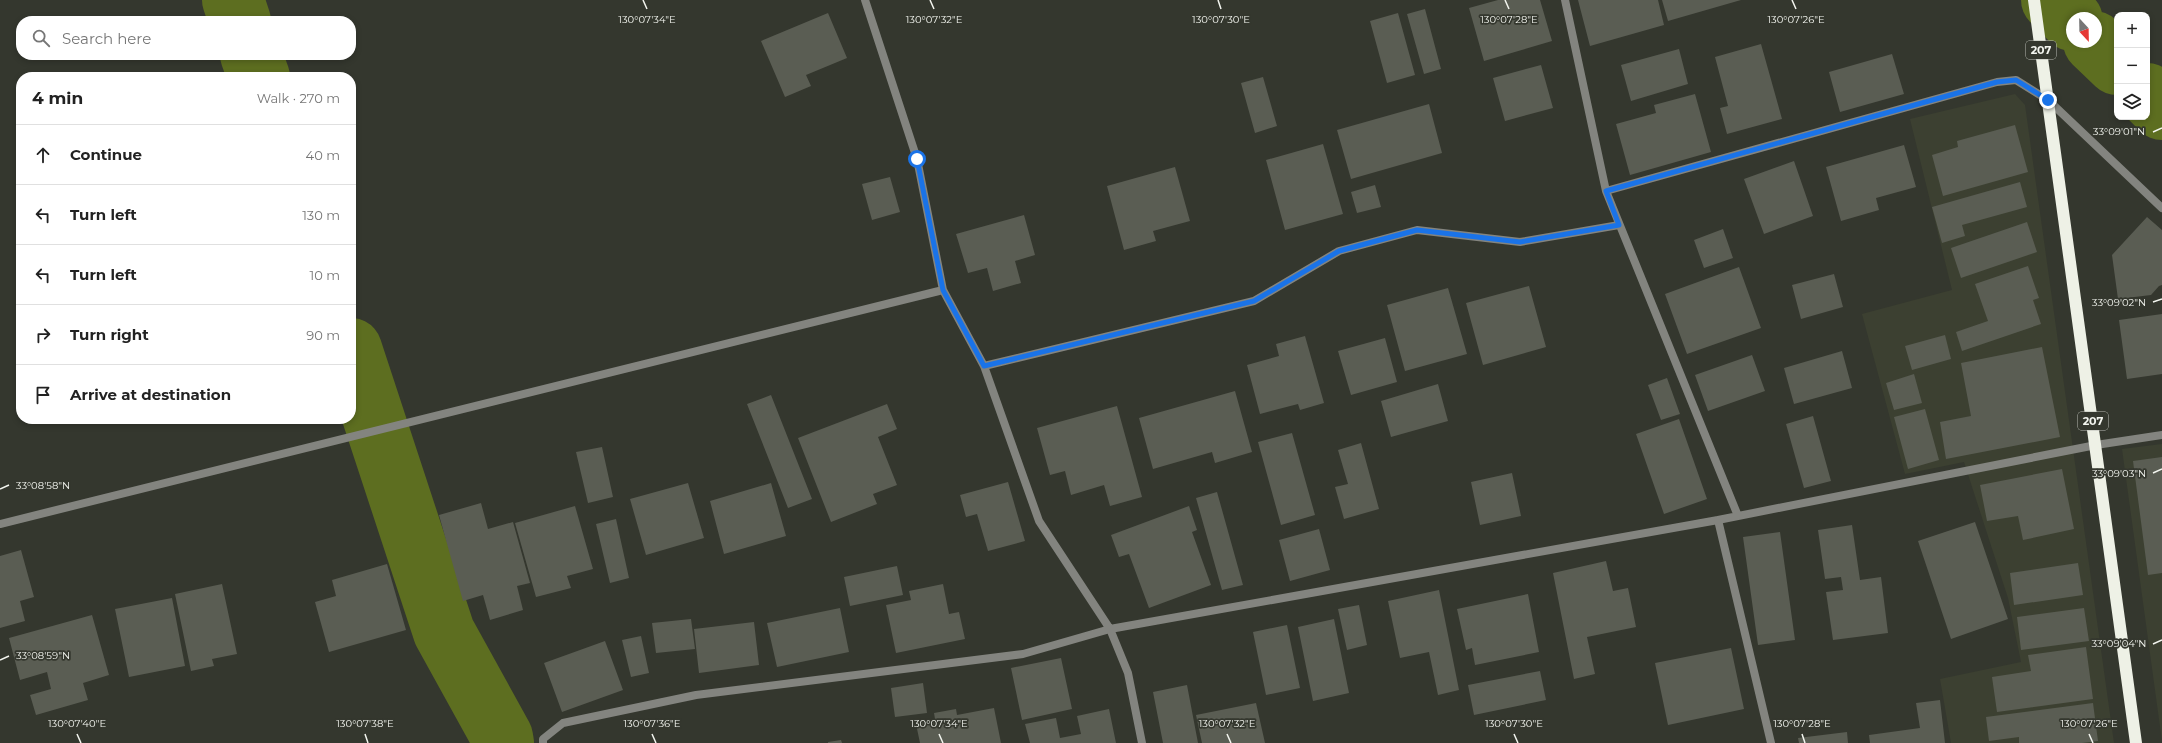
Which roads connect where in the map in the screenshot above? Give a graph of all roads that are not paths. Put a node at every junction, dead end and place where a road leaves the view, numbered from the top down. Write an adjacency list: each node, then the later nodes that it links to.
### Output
1 (865, 0): 8 (street)
2 (1565, 0): 5 (street)
3 (2034, 0): 4 (highway, 207)
4 (2048, 100): 5 (street); 6 (street); 11 (highway, 207)
5 (1606, 191): 7 (street)
6 (2162, 208)
7 (1619, 225): 9 (street); 12 (street)
8 (943, 290): 9 (street); 14 (street)
9 (984, 366): 15 (street)
10 (2162, 435): 11 (street)
11 (2096, 445): 12 (street); 19 (highway, 207)
12 (1738, 516): 13 (street)
13 (1718, 520): 15 (street); 18 (street)
14 (0, 524)
15 (1110, 629): 16 (street); 17 (street)
16 (543, 743)
17 (1142, 743)
18 (1771, 743)
19 (2136, 743)

